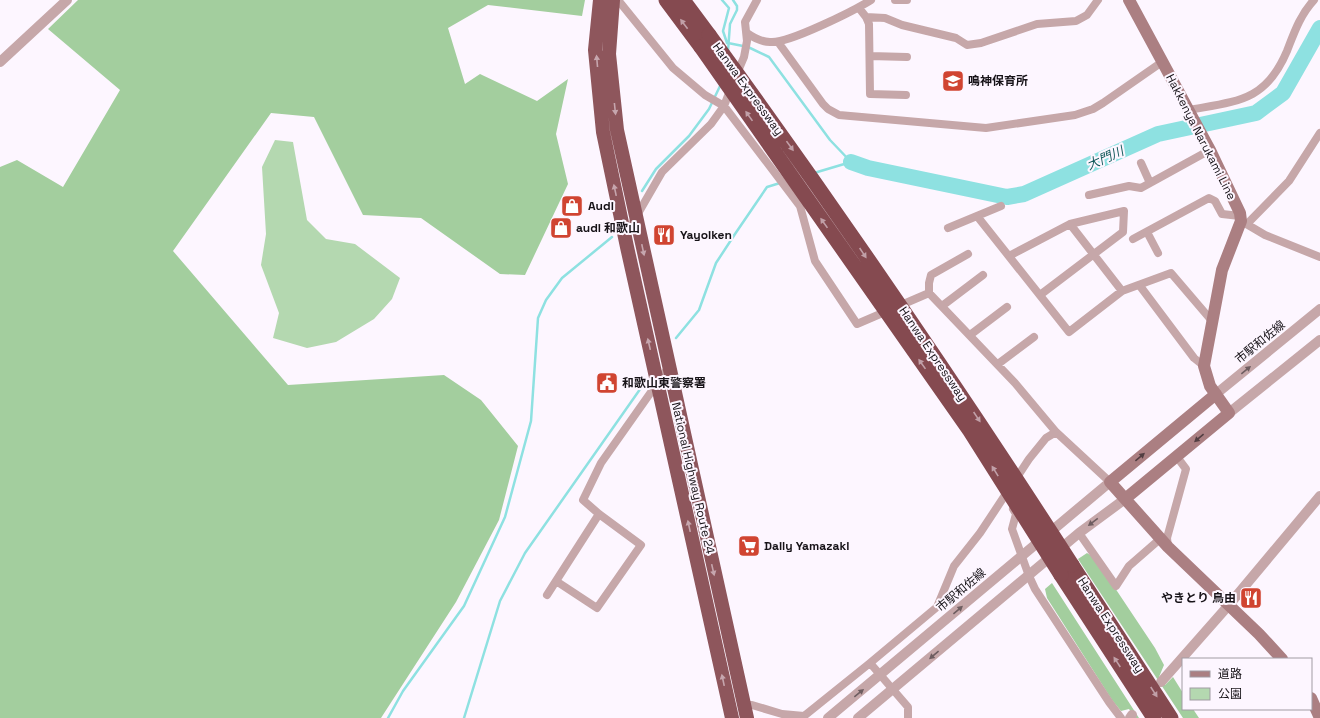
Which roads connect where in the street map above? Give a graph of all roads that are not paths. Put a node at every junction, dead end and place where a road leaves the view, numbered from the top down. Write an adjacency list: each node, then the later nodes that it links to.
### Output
1 (68, 0): 20 (street)
2 (600, 0): 37 (highway, National Highway Route 24, one-way to 2)
3 (613, 0): 32 (highway, National Highway Route 24, one-way to 32)
4 (618, 0): 23 (street)
5 (666, 0): 82 (highway, Hanwa Expressway, one-way to 5, bridge)
6 (683, 0): 93 (highway, Hanwa Expressway, one-way to 93, bridge)
7 (756, 0): 16 (street)
8 (872, 0): 14 (street)
9 (895, 0): 10 (street)
10 (907, 0)
11 (1098, 0): 15 (street)
12 (1129, 0): 21 (main road, Hakkenya Narukami Line)
13 (1314, 0): 24 (street)
14 (859, 8): 15 (street); 17 (street)
15 (866, 16): 18 (street)
16 (747, 37): 17 (street); 23 (street)
17 (778, 42): 21 (street)
18 (870, 56): 19 (street); 22 (street)
19 (907, 57)
20 (0, 62)
21 (1162, 62): 24 (main road, Hakkenya Narukami Line)
22 (906, 95)
23 (722, 105): 32 (street); 47 (street)
24 (1190, 112): 26 (main road, Hakkenya Narukami Line)
25 (1320, 133): 33 (street)
26 (1209, 147): 28 (street); 33 (main road, Hakkenya Narukami Line)
27 (1141, 163): 28 (street)
28 (1150, 183): 29 (street)
29 (1089, 195)
30 (1001, 206): 31 (street)
31 (977, 216): 35 (street); 42 (street)
32 (636, 219): 37 (street); 58 (highway, National Highway Route 24, one-way to 58)
33 (1243, 220): 36 (street); 43 (street); 52 (main road)
34 (1070, 224): 41 (street); 41 (street); 42 (street)
35 (948, 228)
36 (1147, 232): 38 (street); 39 (street)
37 (625, 236): 59 (highway, National Highway Route 24, one-way to 37)
38 (1133, 239)
39 (1158, 253)
40 (968, 254): 47 (street)
41 (1093, 255): 46 (street); 48 (street)
42 (1009, 256): 48 (street)
43 (1320, 257)
44 (983, 274): 49 (street)
45 (1140, 286): 46 (street); 52 (street); 57 (street)
46 (1122, 291): 48 (street)
47 (929, 293): 49 (street)
48 (1040, 295)
49 (942, 306): 53 (street)
50 (1007, 307): 53 (street)
51 (1320, 309): 60 (street, 市駅和佐線, one-way to 51)
52 (1212, 321): 57 (main road)
53 (970, 335): 56 (street)
54 (1034, 337): 56 (street)
55 (1320, 340): 61 (street)
56 (998, 364): 62 (street)
57 (1204, 366): 60 (main road)
58 (668, 368): 59 (street); 85 (highway, National Highway Route 24, one-way to 85)
59 (657, 382): 68 (street); 87 (highway, National Highway Route 24, one-way to 59)
60 (1216, 394): 61 (main road); 64 (main road, one-way to 60)
61 (1229, 413): 63 (main road, one-way to 63)
62 (1056, 432): 64 (street); 65 (street)
63 (1177, 457): 67 (main road); 70 (street)
64 (1110, 482): 67 (main road); 71 (street, 市駅和佐線)
65 (1005, 496): 71 (street); 79 (street)
66 (1320, 496): 75 (street)
67 (1124, 499): 69 (street, one-way to 69); 70 (main road)
68 (599, 514): 73 (street); 73 (street)
69 (1079, 533): 70 (street); 72 (street)
70 (1164, 543): 75 (main road)
71 (1022, 555): 72 (street); 80 (street, 市駅和佐線, one-way to 71)
72 (1029, 576): 83 (street, one-way to 83); 91 (street)
73 (556, 581): 74 (street)
74 (546, 595)
75 (1228, 606): 76 (street); 78 (main road)
76 (1182, 658)
77 (1182, 658): 81 (street)
78 (1281, 658)
79 (870, 663): 80 (street); 85 (street)
80 (881, 675): 83 (street); 88 (street, 市駅和佐線, one-way to 80)
81 (1161, 682)
82 (1133, 686): 86 (highway); 92 (highway, Hanwa Expressway)
83 (893, 689): 89 (street); 90 (street)
84 (1312, 700): 94 (main road)
85 (745, 711)
86 (1135, 717)
87 (732, 718)
88 (828, 718)
89 (858, 718)
90 (908, 718)
91 (1121, 718)
92 (1154, 718)
93 (1171, 718)
94 (1320, 718)

